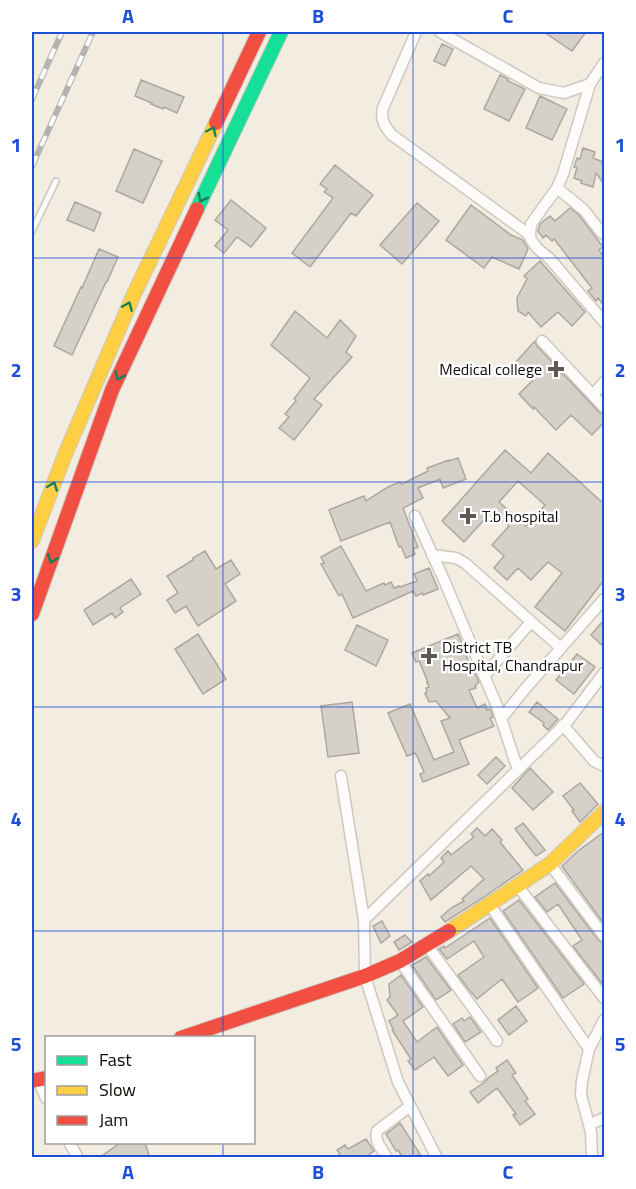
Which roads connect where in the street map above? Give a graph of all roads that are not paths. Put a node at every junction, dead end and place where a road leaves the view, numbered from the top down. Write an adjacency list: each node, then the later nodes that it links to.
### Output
1 (259, 32): 12 (main road, one-way to 1)
2 (281, 32): 13 (main road, one-way to 13)
3 (416, 32): 11 (street)
4 (440, 32): 6 (street)
5 (604, 63): 6 (street)
6 (590, 84): 8 (street)
7 (56, 181): 9 (lane)
8 (557, 188): 10 (street); 11 (street)
9 (32, 231)
10 (604, 234)
11 (530, 235): 15 (street)
12 (162, 236): 13 (main road); 22 (main road, one-way to 12)
13 (180, 244): 25 (main road, one-way to 25)
14 (604, 305): 15 (street)
15 (595, 312): 16 (street)
16 (604, 322)
17 (542, 341): 19 (street)
18 (604, 382): 19 (street)
19 (593, 395): 20 (street)
20 (604, 407)
21 (415, 516): 23 (street)
22 (32, 541)
23 (432, 555): 26 (street); 29 (street)
24 (604, 598): 27 (street)
25 (32, 614)
26 (531, 622): 27 (street); 29 (street)
27 (561, 648): 30 (street)
28 (604, 673): 31 (street)
29 (484, 676): 30 (street)
30 (501, 719): 33 (street)
31 (563, 725): 32 (street); 33 (street)
32 (604, 766)
33 (518, 770): 39 (street)
34 (341, 776): 39 (street)
35 (604, 812): 36 (main road)
36 (550, 864): 37 (main road); 40 (street)
37 (518, 885): 38 (main road); 44 (street)
38 (490, 906): 41 (main road); 48 (street)
39 (364, 920): 43 (street)
40 (604, 936)
41 (427, 945): 42 (main road); 47 (street)
42 (400, 961): 43 (main road); 49 (street)
43 (365, 976): 46 (main road); 52 (street)
44 (604, 998)
45 (604, 1020): 48 (street)
46 (188, 1036)
47 (497, 1041)
48 (589, 1049): 54 (street)
49 (480, 1076)
50 (39, 1080): 51 (street)
51 (45, 1095)
52 (410, 1106): 57 (street); 58 (street)
53 (604, 1118): 54 (street)
54 (589, 1125): 59 (street)
55 (70, 1144): 56 (street)
56 (78, 1158)
57 (387, 1158)
58 (437, 1158)
59 (592, 1158)

